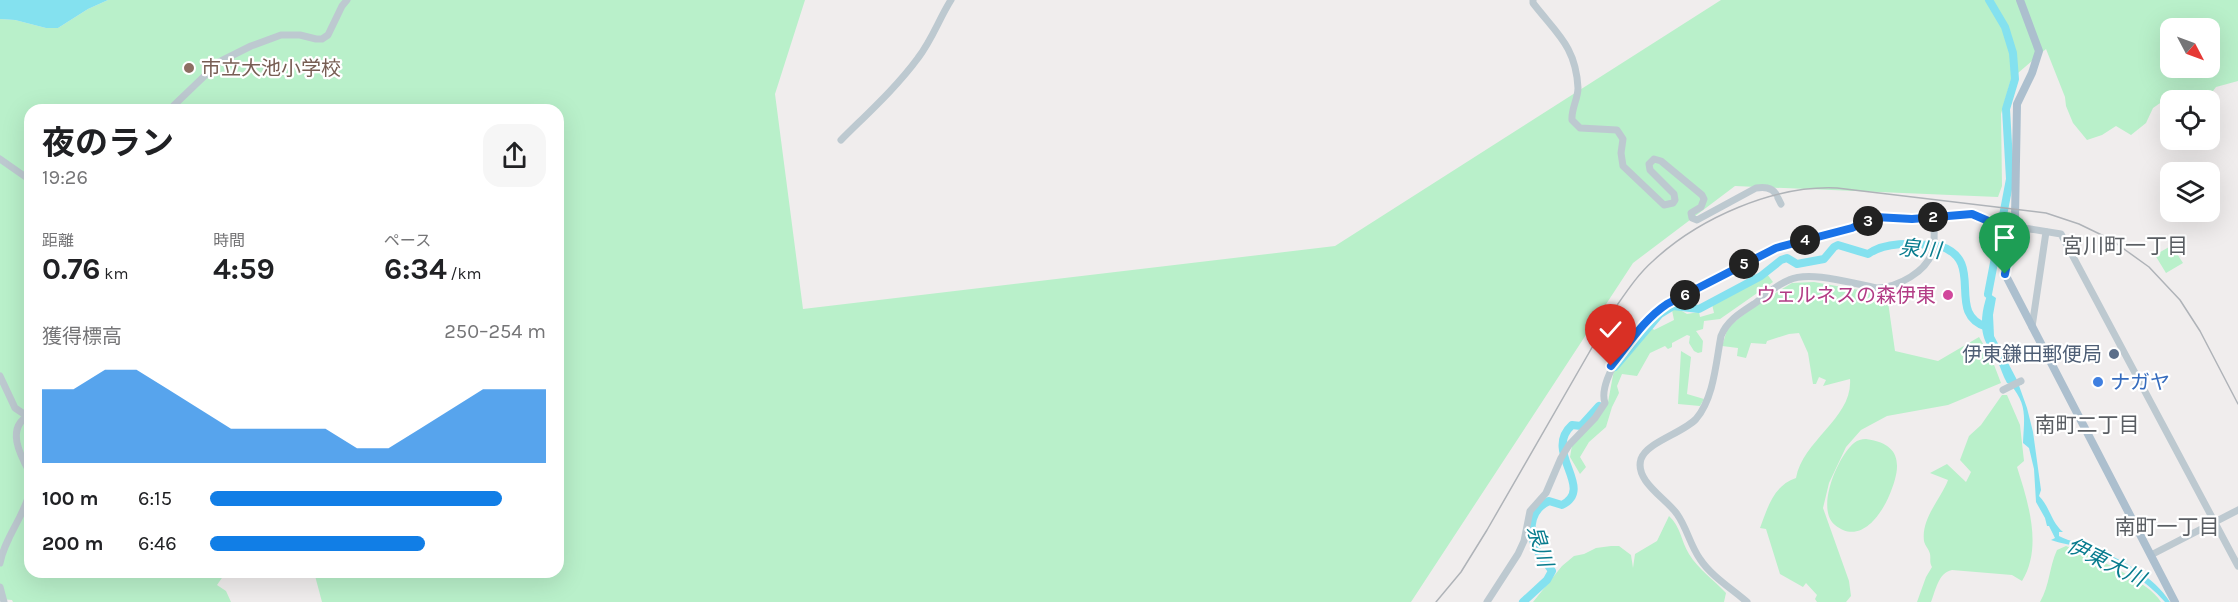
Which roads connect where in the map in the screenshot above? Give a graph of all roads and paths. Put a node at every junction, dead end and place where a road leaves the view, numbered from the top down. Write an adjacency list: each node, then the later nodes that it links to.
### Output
1 (347, 0): 5 (street)
2 (951, 0): 6 (street)
3 (1533, 0): 9 (street)
4 (2020, 0): 11 (main road)
5 (175, 104)
6 (840, 140)
7 (0, 159): 8 (street)
8 (24, 176)
9 (1778, 199)
10 (1934, 217): 11 (street); 28 (street); 29 (street)
11 (2011, 226): 12 (street); 13 (main road)
12 (2046, 232): 13 (street); 22 (street)
13 (2032, 327): 23 (main road)
14 (0, 376): 17 (street)
15 (2021, 381): 16 (street)
16 (2003, 390)
17 (24, 413)
18 (24, 420): 19 (street)
19 (24, 462)
20 (2238, 510): 22 (street)
21 (24, 511): 24 (street)
22 (2216, 522): 23 (street); 25 (street)
23 (2151, 555): 30 (main road)
24 (0, 563)
25 (2238, 566)
26 (0, 587): 27 (street)
27 (4, 602)
28 (1487, 602)
29 (1747, 602)
30 (2175, 602)

